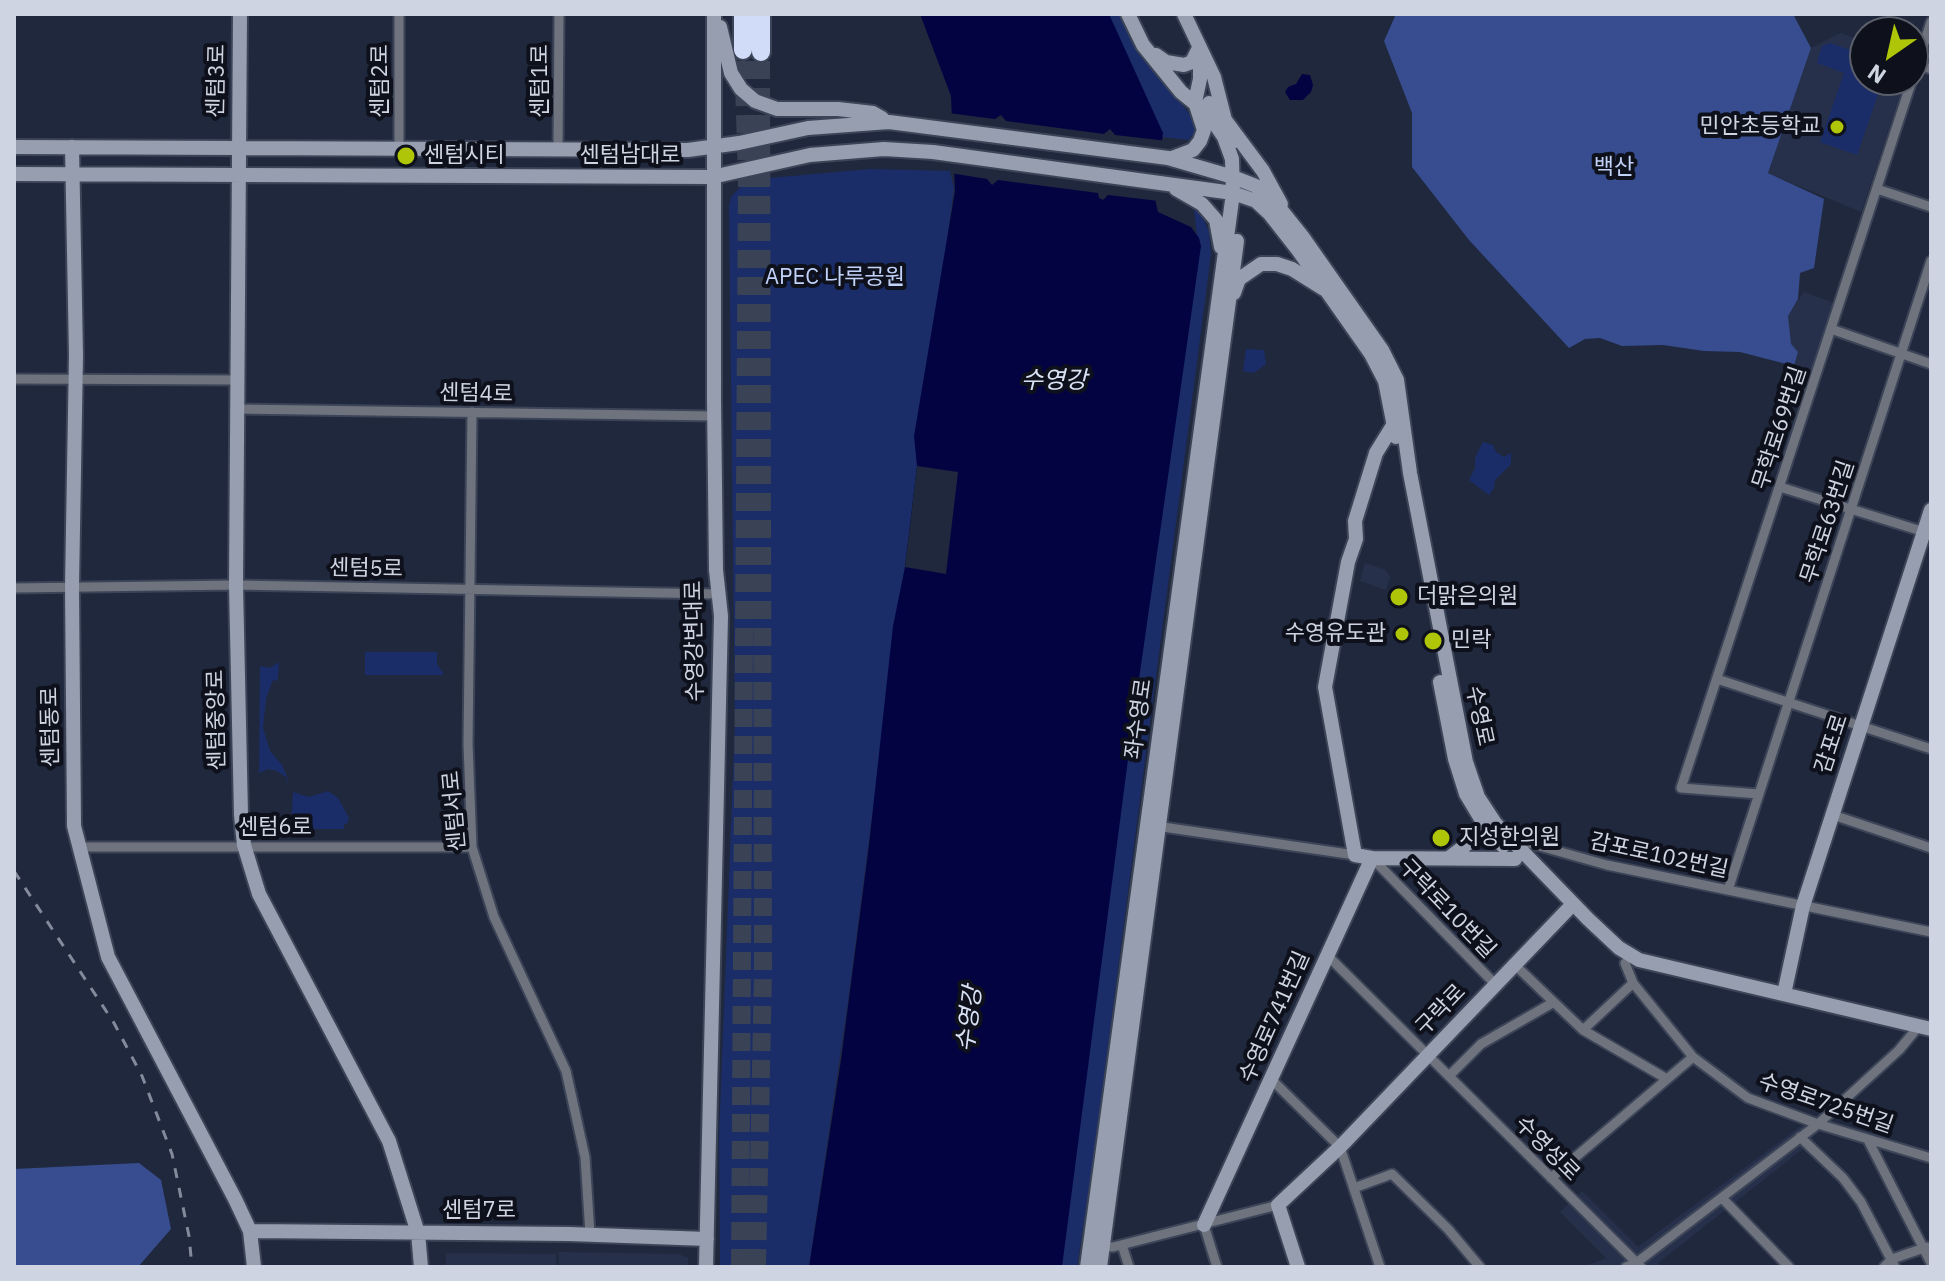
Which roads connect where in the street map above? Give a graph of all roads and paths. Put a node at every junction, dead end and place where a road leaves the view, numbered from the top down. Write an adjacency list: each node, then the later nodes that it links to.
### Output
1 (240, 14): 19 (main road, 센텀3로)
2 (399, 14): 17 (street, 센텀2로)
3 (559, 14): 20 (street, 센텀1로)
4 (715, 14): 14 (main road); 18 (main road, 수영강변대로)
5 (743, 14): 6 (highway)
6 (762, 14)
7 (1128, 14): 10 (main road)
8 (1184, 14): 9 (main road)
9 (1200, 43): 10 (main road); 12 (main road); 13 (main road)
10 (1143, 45): 12 (main road)
11 (1907, 96): 28 (street, 무학로69번길)
12 (1196, 98): 13 (main road); 21 (main road); 27 (main road)
13 (1225, 120): 27 (main road); 30 (main road)
14 (889, 122): 18 (main road, 센텀남대로); 21 (main road, 센텀남대로)
15 (14, 147): 16 (main road, 센텀남대로)
16 (72, 147): 19 (main road, 센텀남대로); 23 (main road, 센텀동로)
17 (399, 148): 19 (main road, 센텀남대로); 20 (main road, 센텀남대로)
18 (713, 148): 20 (main road, 센텀남대로); 25 (main road, 수영강변대로)
19 (238, 149): 24 (main road, 센텀중앙로)
20 (558, 149)
21 (1168, 158): 27 (main road, 센텀남대로)
22 (14, 174): 23 (main road, 센텀남대로)
23 (73, 174): 24 (main road, 센텀남대로); 39 (main road, 센텀동로)
24 (237, 175): 25 (main road, 센텀남대로); 40 (main road, 센텀중앙로)
25 (712, 177): 26 (main road, 센텀남대로); 43 (main road, 수영강변대로)
26 (1165, 183): 27 (main road, 센텀남대로); 32 (main road)
27 (1237, 186): 30 (main road, 수영로); 32 (main road, 좌수영로); 33 (main road, 수영로); 34 (main road, 좌수영로)
28 (1877, 189): 29 (street); 35 (street, 무학로69번길)
29 (1931, 207)
30 (1284, 213): 44 (main road, 수영로)
31 (1931, 261): 36 (street, 무학로63번길)
32 (1223, 268): 60 (main road, 좌수영로)
33 (1326, 290): 34 (main road); 44 (main road, 수영로)
34 (1229, 304): 60 (main road, 좌수영로)
35 (1831, 329): 36 (street); 45 (street, 무학로69번길)
36 (1901, 354): 37 (street); 46 (street, 무학로63번길)
37 (1931, 364)
38 (14, 379): 39 (street)
39 (75, 379): 40 (street); 50 (main road, 센텀동로)
40 (237, 380): 41 (main road, 센텀중앙로)
41 (237, 409): 42 (street, 센텀4로); 49 (main road, 센텀중앙로)
42 (472, 412): 43 (street, 센텀4로); 52 (street, 센텀서로)
43 (714, 416): 53 (main road, 수영강변대로)
44 (1398, 417): 61 (main road, 수영로); 67 (main road)
45 (1780, 487): 46 (street); 54 (street, 무학로69번길)
46 (1851, 509): 48 (street); 55 (street, 무학로63번길)
47 (1931, 510): 48 (main road, 감포로)
48 (1928, 533): 56 (main road, 감포로)
49 (236, 585): 50 (street, 센텀5로); 52 (street, 센텀5로); 63 (main road, 센텀중앙로)
50 (72, 586): 51 (street, 센텀5로); 64 (main road, 센텀동로)
51 (14, 588)
52 (468, 588): 53 (street, 센텀5로); 65 (street, 센텀서로)
53 (718, 594): 104 (main road, 수영강변대로)
54 (1717, 679): 55 (street); 58 (street, 무학로69번길)
55 (1788, 703): 56 (street); 58 (street, 무학로63번길)
56 (1861, 728): 57 (street); 59 (main road, 감포로)
57 (1931, 749)
58 (1759, 794): 71 (street, 무학로63번길)
59 (1833, 815): 66 (street); 72 (main road, 감포로)
60 (1153, 826): 67 (street); 106 (main road, 좌수영로); 106 (main road, 좌수영로)
61 (1491, 826): 62 (main road, 수영로); 69 (main road); 70 (main road, 수영로)
62 (1508, 837): 71 (street, 감포로102번길); 73 (main road, 수영로)
63 (244, 845): 64 (street, 센텀6로); 65 (street, 센텀6로); 102 (main road, 센텀중앙로)
64 (78, 847): 101 (main road, 센텀동로)
65 (472, 847): 103 (street, 센텀서로)
66 (1931, 848)
67 (1355, 855): 68 (main road)
68 (1372, 858): 69 (main road); 75 (main road, 수영로741번길); 79 (street, 구락로10번길)
69 (1449, 858): 70 (main road)
70 (1515, 859): 73 (main road, 수영로)
71 (1728, 890): 72 (street, 감포로102번길)
72 (1803, 906): 74 (street, 감포로102번길); 80 (main road, 감포로)
73 (1570, 907): 76 (main road, 수영로); 77 (main road, 구락로); 80 (main road, 수영로)
74 (1931, 932)
75 (1327, 955): 86 (street, 수영성로); 89 (main road, 수영로741번길)
76 (1625, 963): 78 (street, 수영로725번길); 84 (main road, 수영로)
77 (1515, 965): 79 (main road, 구락로); 81 (street)
78 (1633, 983): 83 (street); 87 (street, 수영로725번길)
79 (1496, 985): 86 (main road, 구락로)
80 (1784, 994): 82 (main road, 수영로)
81 (1554, 1002): 83 (street); 88 (street)
82 (1931, 1029)
83 (1583, 1030): 90 (street)
84 (1914, 1032): 85 (main road, 수영로); 91 (street)
85 (1931, 1036)
86 (1428, 1055): 88 (street, 수영성로); 94 (main road, 구락로)
87 (1693, 1057): 90 (street); 91 (street, 수영로725번길)
88 (1449, 1076): 96 (street, 수영성로)
89 (1271, 1079): 94 (street); 100 (main road, 수영로741번길)
90 (1667, 1079): 96 (street)
91 (1818, 1124): 92 (street); 93 (street, 수영로725번길)
92 (1800, 1137): 98 (street); 108 (street)
93 (1868, 1140): 95 (street, 수영로725번길); 107 (street)
94 (1340, 1147): 97 (street); 99 (main road, 구락로)
95 (1931, 1158)
96 (1551, 1178): 110 (street, 수영성로)
97 (1354, 1188): 119 (street); 120 (street)
98 (1722, 1198): 110 (street); 121 (street)
99 (1278, 1205): 100 (street); 118 (main road)
100 (1204, 1225): 105 (street); 117 (street)
101 (250, 1231): 102 (main road, 센텀7로); 111 (main road, 센텀동로)
102 (418, 1233): 103 (main road, 센텀7로); 112 (main road, 센텀중앙로)
103 (590, 1234): 104 (main road, 센텀7로)
104 (707, 1239): 113 (main road, 수영강변대로)
105 (1122, 1245): 106 (street); 116 (street)
106 (1096, 1246): 114 (main road, 좌수영로); 115 (main road, 좌수영로)
107 (1928, 1247): 108 (street); 109 (street)
108 (1894, 1263): 122 (street)
109 (1931, 1263)
110 (1634, 1266)
111 (254, 1267)
112 (421, 1267)
113 (706, 1267)
114 (1087, 1267)
115 (1100, 1267)
116 (1129, 1267)
117 (1217, 1267)
118 (1298, 1267)
119 (1380, 1267)
120 (1480, 1267)
121 (1789, 1267)
122 (1884, 1267)

